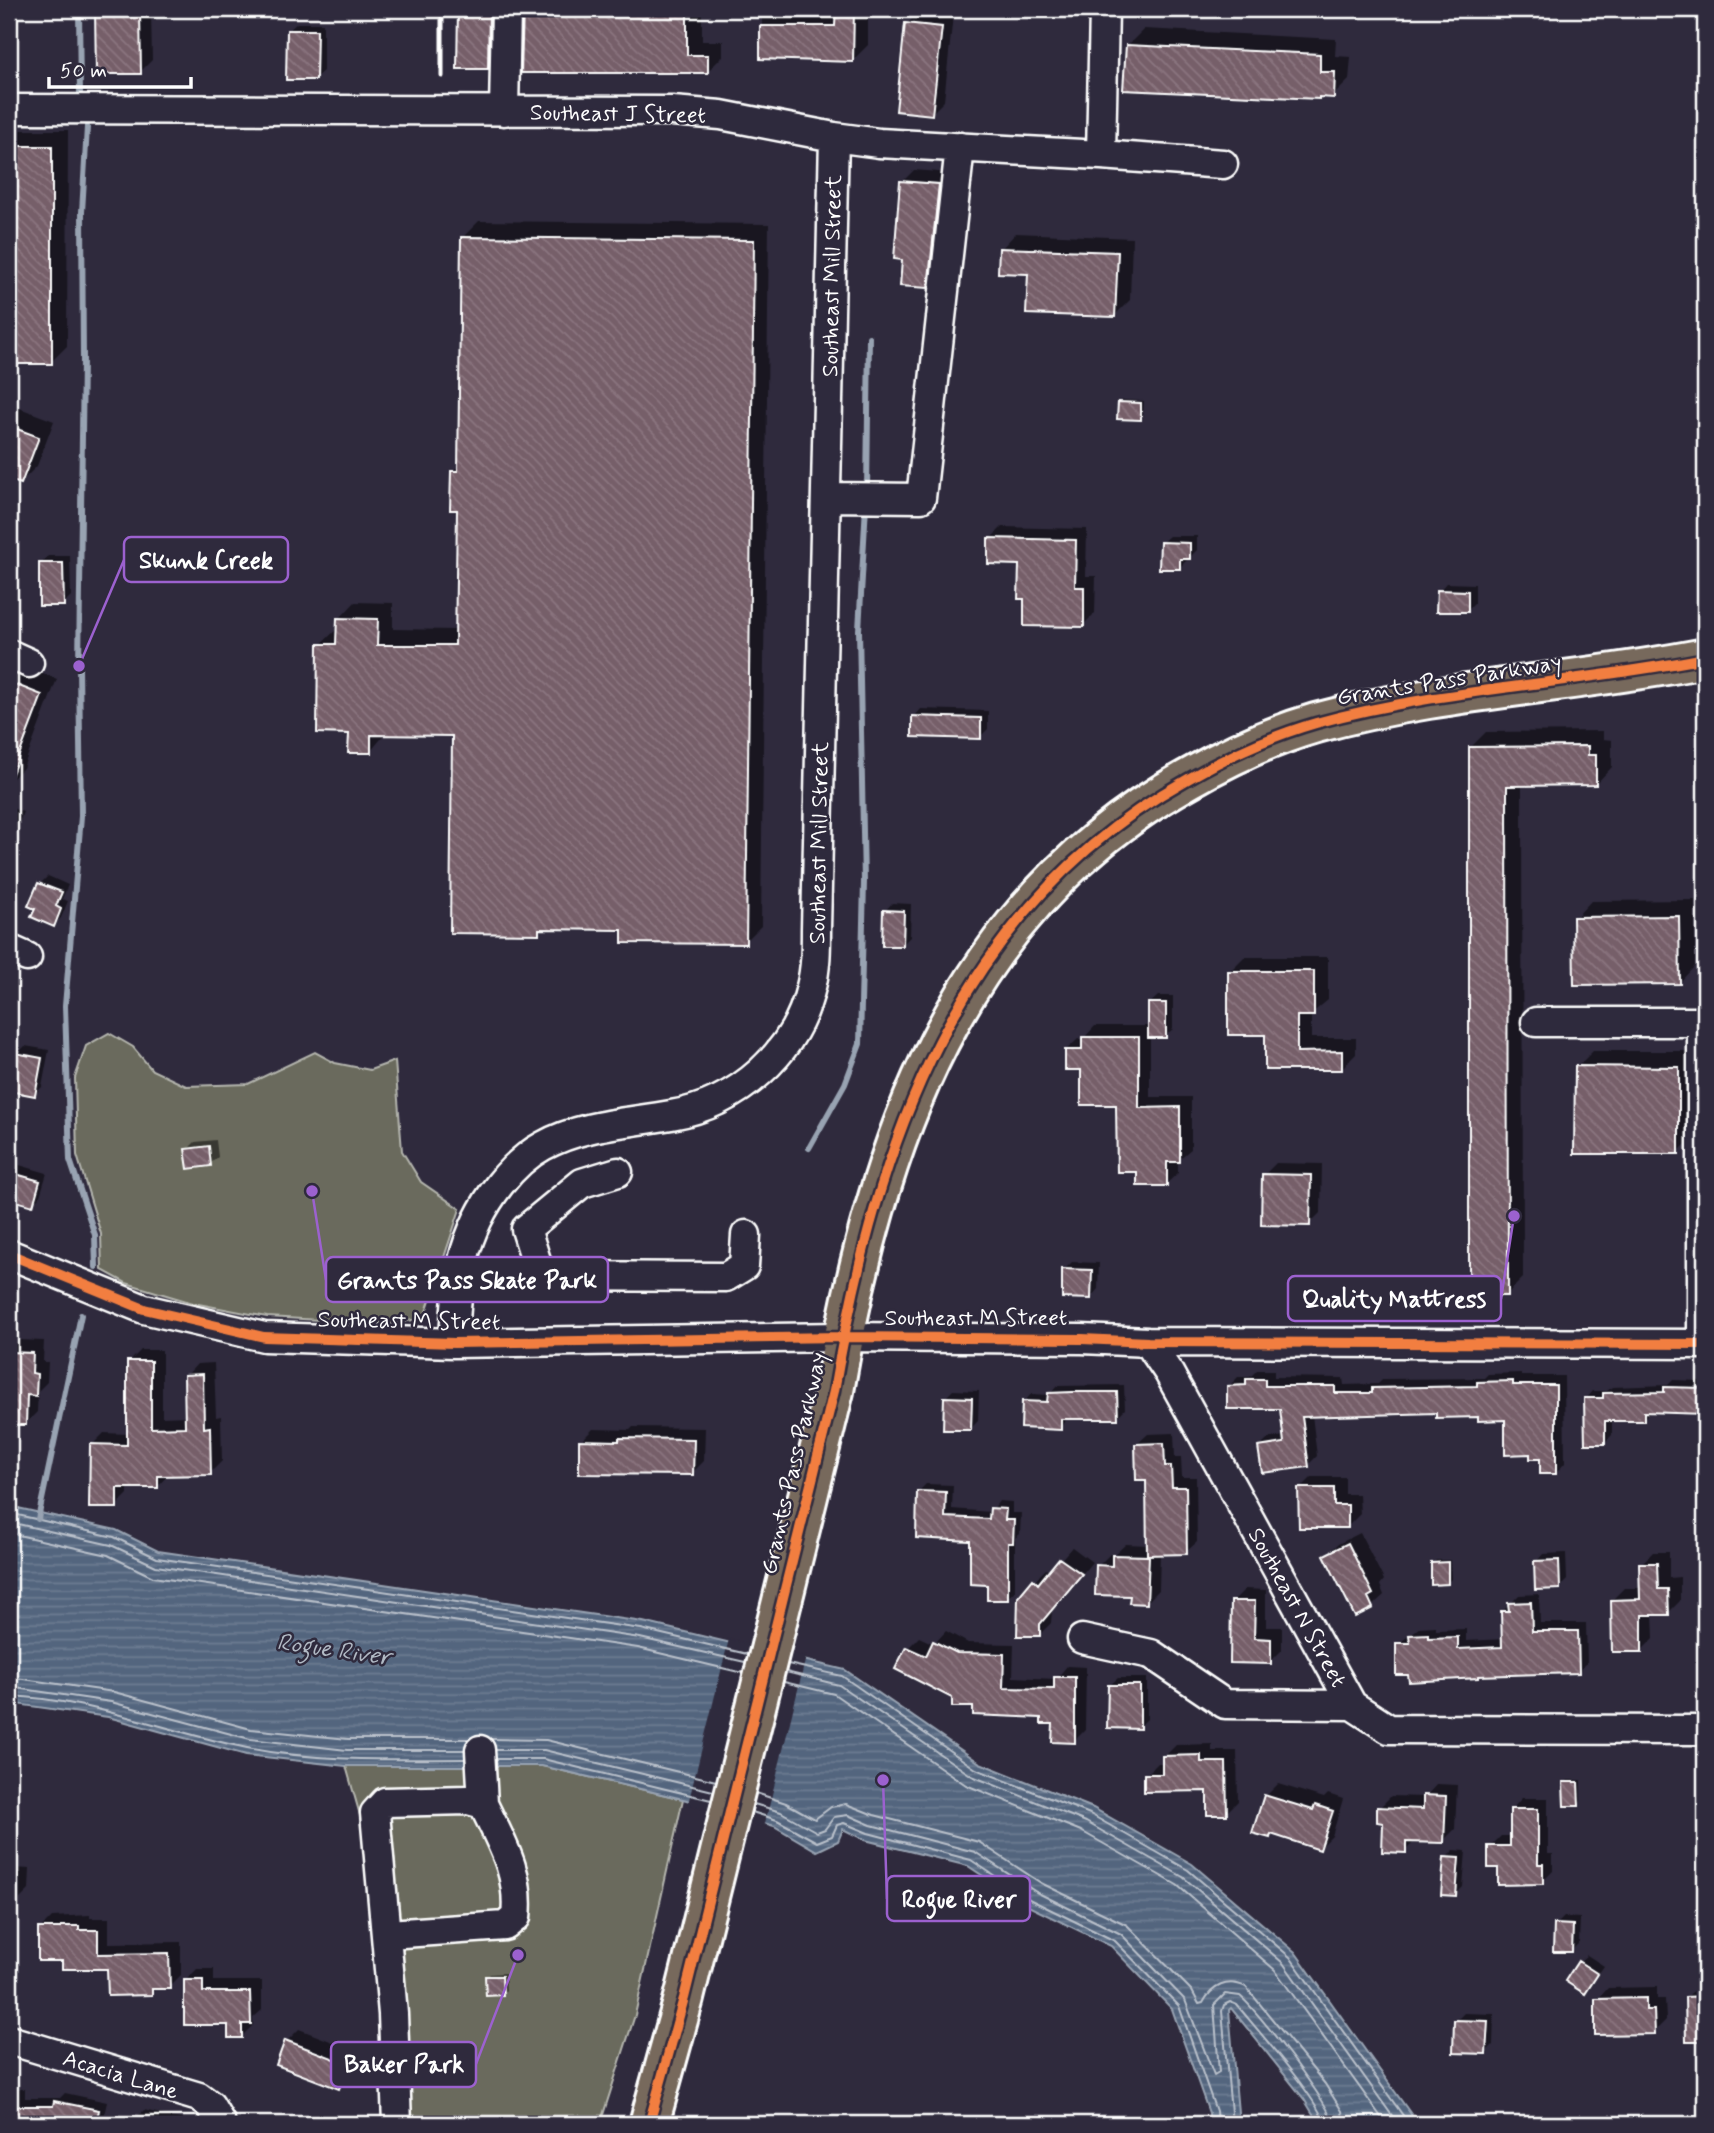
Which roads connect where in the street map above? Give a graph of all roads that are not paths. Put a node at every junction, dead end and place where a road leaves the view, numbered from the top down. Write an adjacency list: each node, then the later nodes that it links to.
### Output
1 (506, 9): 4 (street)
2 (1104, 9): 7 (street)
3 (9, 109): 4 (street, Southeast J Street)
4 (504, 111): 5 (street, Southeast J Street)
5 (834, 137): 6 (street, Southeast J Street); 9 (street, Southeast Mill Street)
6 (960, 147): 7 (street, Southeast J Street); 9 (street)
7 (1101, 155): 8 (street, Southeast J Street)
8 (1223, 164)
9 (826, 496): 17 (street, Southeast Mill Street)
10 (1705, 658): 15 (highway, Grants Pass Parkway)
11 (1536, 1022): 18 (street)
12 (618, 1172): 13 (street)
13 (746, 1235)
14 (9, 1254): 17 (street, Southeast M Street)
15 (843, 1337): 16 (street, Southeast M Street); 17 (street, Southeast M Street); 28 (highway, Grants Pass Parkway)
16 (1148, 1342): 18 (street, Southeast M Street); 20 (street, Southeast N Street)
17 (454, 1343)
18 (1703, 1344)
19 (1082, 1639): 20 (street)
20 (1352, 1705): 21 (street, Southeast N Street)
21 (1705, 1730)
22 (480, 1750): 23 (street)
23 (483, 1804): 24 (street); 24 (street)
24 (388, 1934): 27 (street)
25 (9, 2040): 26 (street, Acacia Lane)
26 (221, 2124)
27 (397, 2124)
28 (649, 2124)

